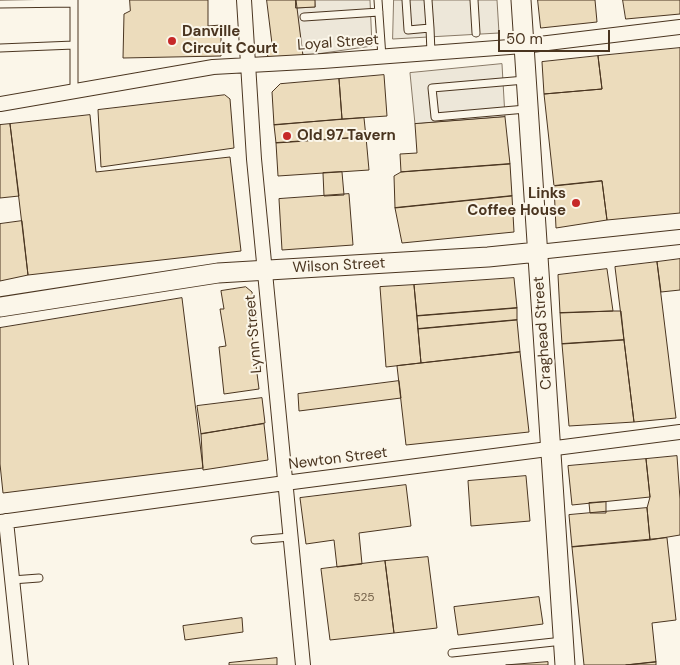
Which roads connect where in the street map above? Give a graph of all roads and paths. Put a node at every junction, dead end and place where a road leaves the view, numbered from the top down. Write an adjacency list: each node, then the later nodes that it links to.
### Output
1 (244, 0): 19 (street, Lynn Street)
2 (378, 0): 9 (lane)
3 (406, 0): 12 (lane)
4 (428, 0): 12 (lane)
5 (474, 0): 13 (lane)
6 (521, 0): 15 (main road, Craghead Street)
7 (74, 2): 8 (lane); 14 (lane)
8 (0, 4)
9 (379, 12): 10 (lane); 18 (lane)
10 (304, 17)
11 (680, 27): 15 (street, Loyal Street)
12 (430, 28): 17 (lane)
13 (476, 33)
14 (74, 45): 16 (lane); 21 (lane)
15 (523, 46): 17 (street, Loyal Street); 20 (main road, Craghead Street)
16 (0, 48)
17 (431, 53): 18 (street, Loyal Street)
18 (382, 57): 19 (street, Loyal Street)
19 (248, 64): 21 (street, Loyal Street); 26 (street, Lynn Street)
20 (525, 80): 23 (main road, Craghead Street); 23 (lane)
21 (74, 92): 22 (street, Loyal Street)
22 (0, 104)
23 (527, 109): 25 (main road, Craghead Street)
24 (680, 237): 25 (street, Wilson Street)
25 (538, 252): 26 (main road, Wilson Street); 29 (main road, Craghead Street)
26 (265, 271): 27 (main road, Wilson Street); 30 (street, Lynn Street)
27 (0, 307)
28 (680, 432): 29 (street, Newton Street)
29 (550, 448): 30 (street, Newton Street); 36 (main road, Craghead Street)
30 (285, 482): 31 (street, Newton Street); 32 (street, Lynn Street)
31 (3, 522): 35 (street)
32 (290, 537): 33 (lane); 39 (street, Lynn Street)
33 (256, 540)
34 (39, 578): 35 (lane)
35 (12, 580): 38 (street)
36 (564, 641): 37 (lane); 40 (main road, Craghead Street)
37 (452, 653)
38 (21, 665)
39 (303, 665)
40 (565, 665)

